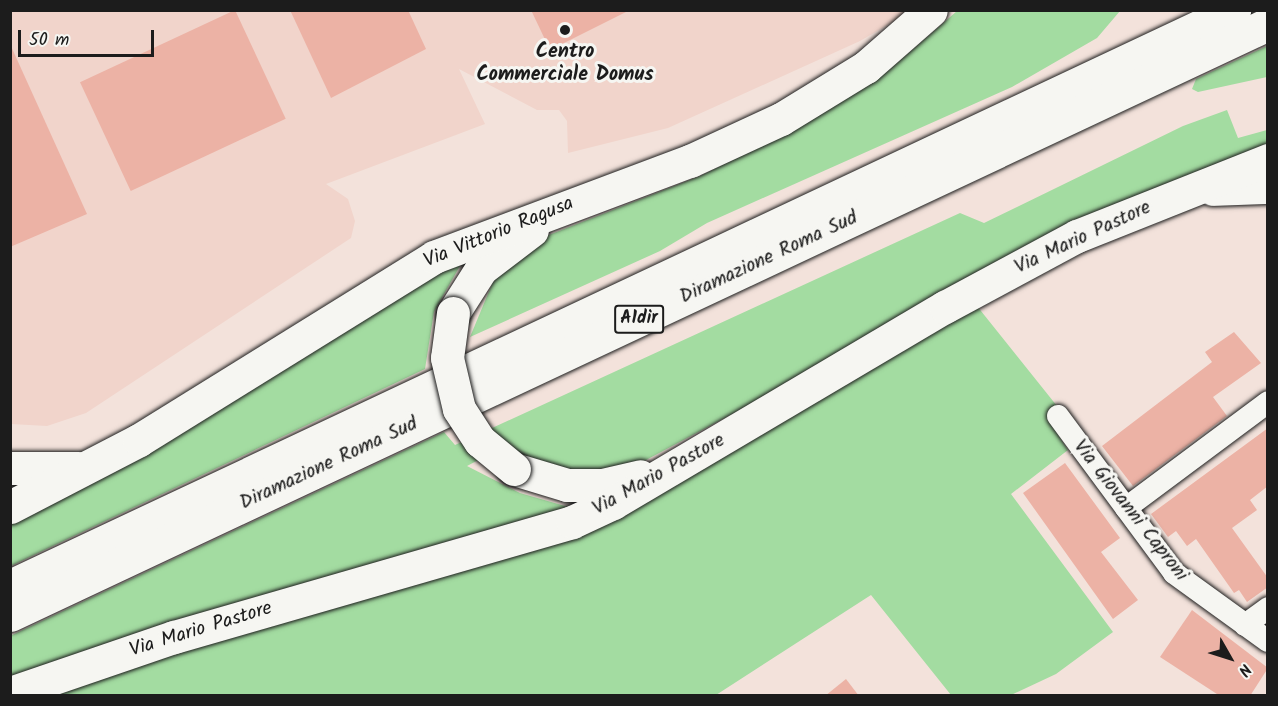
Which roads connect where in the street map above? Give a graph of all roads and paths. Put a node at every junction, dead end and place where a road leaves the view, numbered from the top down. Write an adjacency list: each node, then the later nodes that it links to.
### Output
1 (931, 10): 6 (highway, Via Vittorio Ragusa)
2 (1234, 10): 15 (highway, Diramazione Roma Sud / A1dir)
3 (1268, 24): 17 (highway, Diramazione Roma Sud / A1dir)
4 (1268, 160): 7 (highway, Via Mario Pastore)
5 (1268, 187): 7 (highway)
6 (597, 194): 10 (highway, bridge); 11 (highway, Via Vittorio Ragusa)
7 (1162, 201): 10 (highway, Via Mario Pastore)
8 (1268, 402): 14 (street)
9 (1058, 416): 14 (street, Via Giovanni Caproni)
10 (702, 451): 20 (highway, Via Mario Pastore)
11 (92, 467): 12 (highway); 13 (highway, Via Vittorio Ragusa)
12 (10, 468)
13 (10, 507)
14 (1126, 508): 18 (street, Via Giovanni Caproni)
15 (10, 586)
16 (1268, 608): 18 (street)
17 (10, 615)
18 (1245, 625): 19 (street, Via Giovanni Caproni)
19 (1268, 641)
20 (10, 693)

